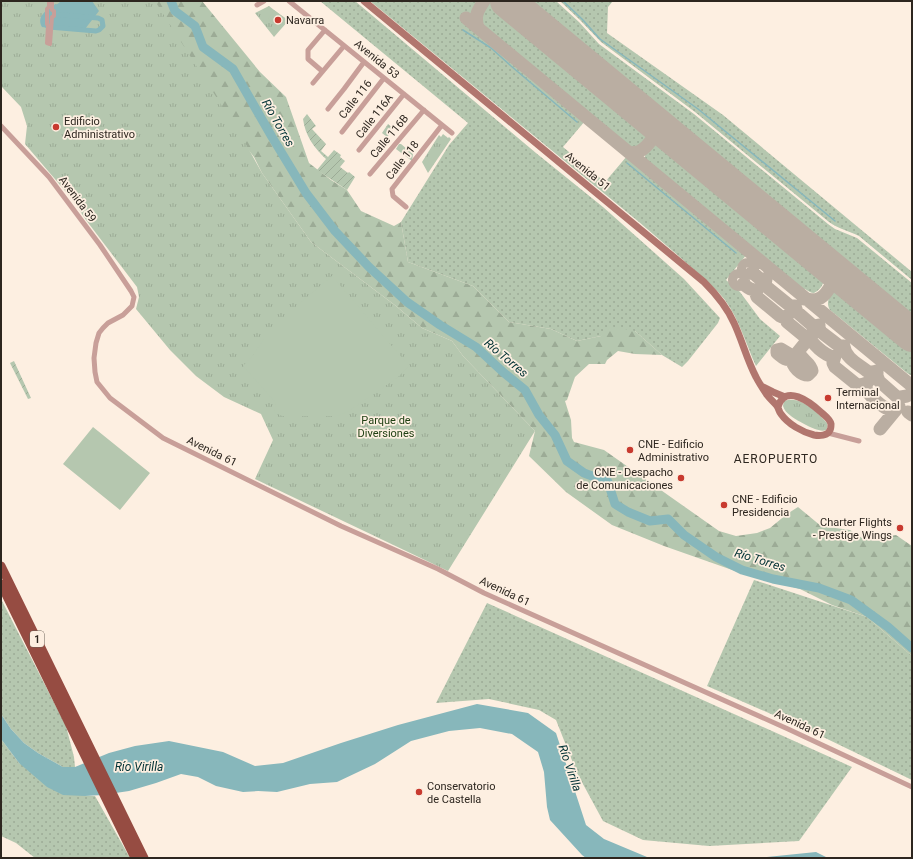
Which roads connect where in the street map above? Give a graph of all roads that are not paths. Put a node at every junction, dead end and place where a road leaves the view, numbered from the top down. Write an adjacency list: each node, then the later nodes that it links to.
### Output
1 (49, 1): 2 (street)
2 (52, 1)
3 (264, 1): 6 (street)
4 (289, 1): 7 (street, Avenida 53)
5 (364, 1): 23 (main road, Avenida 51)
6 (257, 5)
7 (325, 30): 8 (street, Avenida 53); 10 (street)
8 (344, 46): 9 (street, Avenida 53); 10 (street)
9 (364, 62): 11 (street, Avenida 53); 14 (street)
10 (322, 71): 12 (street)
11 (384, 78): 13 (street, Avenida 53); 18 (street, Calle 116)
12 (313, 83)
13 (404, 94): 15 (street, Avenida 53); 20 (street, Calle 116A)
14 (328, 108)
15 (424, 110): 16 (street, Avenida 53); 21 (street, Calle 116B)
16 (442, 125): 19 (street, Avenida 53); 22 (street, Calle 118)
17 (1, 126): 24 (street, Avenida 59)
18 (342, 132)
19 (452, 133)
20 (360, 150)
21 (370, 174)
22 (406, 207)
23 (762, 386): 25 (main road); 26 (main road, Avenida 51)
24 (102, 390): 32 (street, Avenida 61)
25 (785, 397): 26 (main road); 27 (main road)
26 (778, 407): 27 (main road, Avenida 51)
27 (828, 433): 28 (street, Avenida 51)
28 (859, 441)
29 (1, 566): 31 (highway, 1)
30 (1, 584): 31 (highway, 1)
31 (69, 714): 33 (highway, 1)
32 (912, 787)
33 (122, 822): 34 (highway, 1); 35 (highway, 1)
34 (135, 858)
35 (144, 858)

